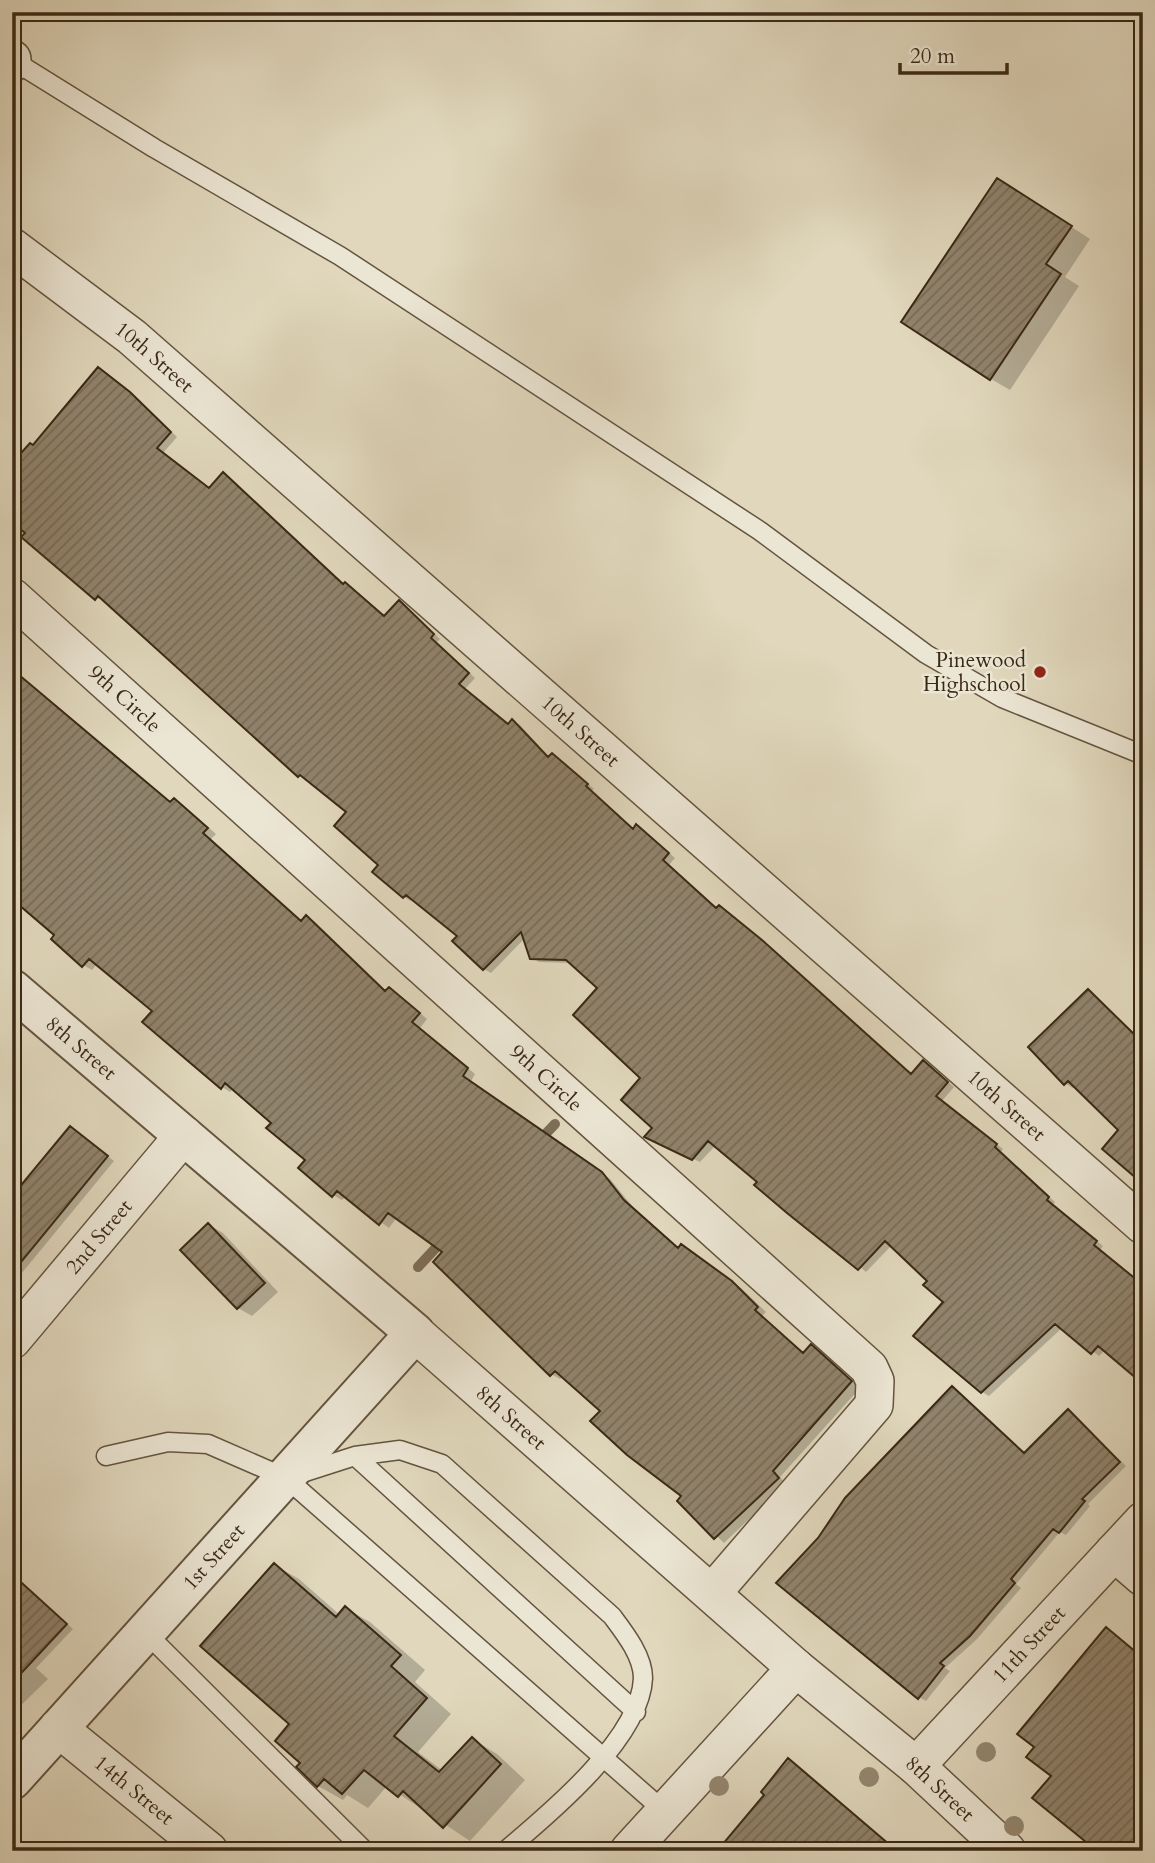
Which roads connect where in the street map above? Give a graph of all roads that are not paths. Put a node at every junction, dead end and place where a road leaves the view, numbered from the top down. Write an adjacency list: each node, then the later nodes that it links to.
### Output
1 (13, 61): 4 (lane)
2 (12, 247): 7 (street, 10th Street)
3 (12, 597): 16 (street, 9th Circle)
4 (1143, 755)
5 (12, 989): 6 (street, 8th Street)
6 (184, 1135): 8 (street, 8th Street); 9 (street, 2nd Street)
7 (1143, 1225)
8 (415, 1334): 12 (street, 1st Street); 16 (street, 8th Street)
9 (12, 1340)
10 (106, 1456): 12 (lane)
11 (355, 1456): 12 (lane); 19 (lane); 19 (lane)
12 (286, 1478): 17 (street, 1st Street); 21 (lane)
13 (1143, 1521): 14 (street, 11th Street)
14 (1114, 1552): 15 (street); 22 (street, 11th Street)
15 (1143, 1577)
16 (713, 1592): 18 (street, 8th Street)
17 (145, 1632): 20 (street, 1st Street); 26 (lane)
18 (796, 1668): 22 (street, 8th Street); 24 (street)
19 (636, 1712): 21 (lane)
20 (58, 1728): 23 (street, 1st Street); 25 (street, 14th Street)
21 (603, 1757): 24 (lane); 27 (lane)
22 (916, 1766): 29 (street, 8th Street)
23 (12, 1780)
24 (664, 1811): 28 (street)
25 (209, 1851)
26 (365, 1851)
27 (505, 1851)
28 (629, 1851)
29 (1007, 1851)

